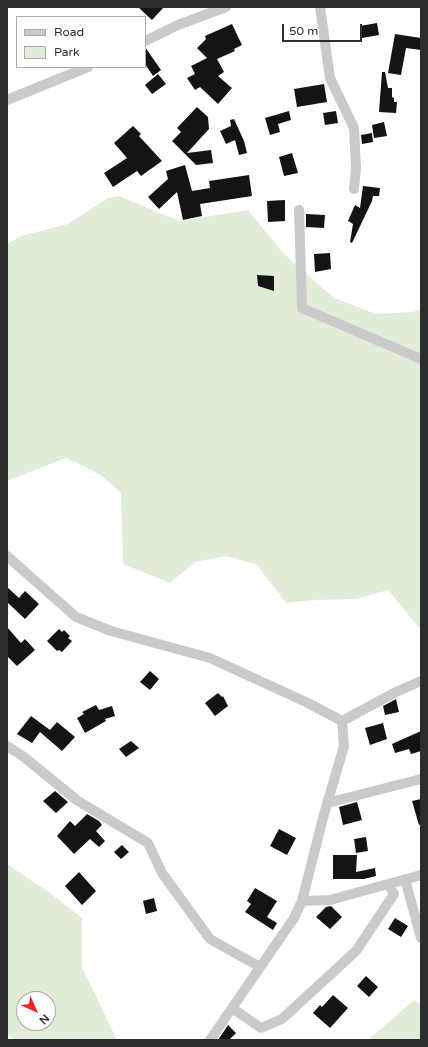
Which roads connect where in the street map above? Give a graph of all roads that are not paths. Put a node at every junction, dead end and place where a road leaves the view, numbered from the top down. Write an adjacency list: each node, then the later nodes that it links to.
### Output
1 (320, 7): 6 (street)
2 (222, 8): 3 (street)
3 (146, 40)
4 (86, 68): 5 (street)
5 (7, 100)
6 (354, 189)
7 (299, 210): 8 (street)
8 (421, 360)
9 (7, 556): 11 (street)
10 (421, 680): 11 (street)
11 (342, 721): 14 (street)
12 (7, 746): 20 (street)
13 (421, 779): 14 (street)
14 (327, 803): 18 (street)
15 (421, 875): 16 (street)
16 (405, 879): 17 (street); 19 (street)
17 (388, 884): 18 (street); 21 (street)
18 (302, 901): 20 (street)
19 (421, 938)
20 (260, 967): 21 (street)
21 (232, 1008): 22 (street)
22 (210, 1040)

